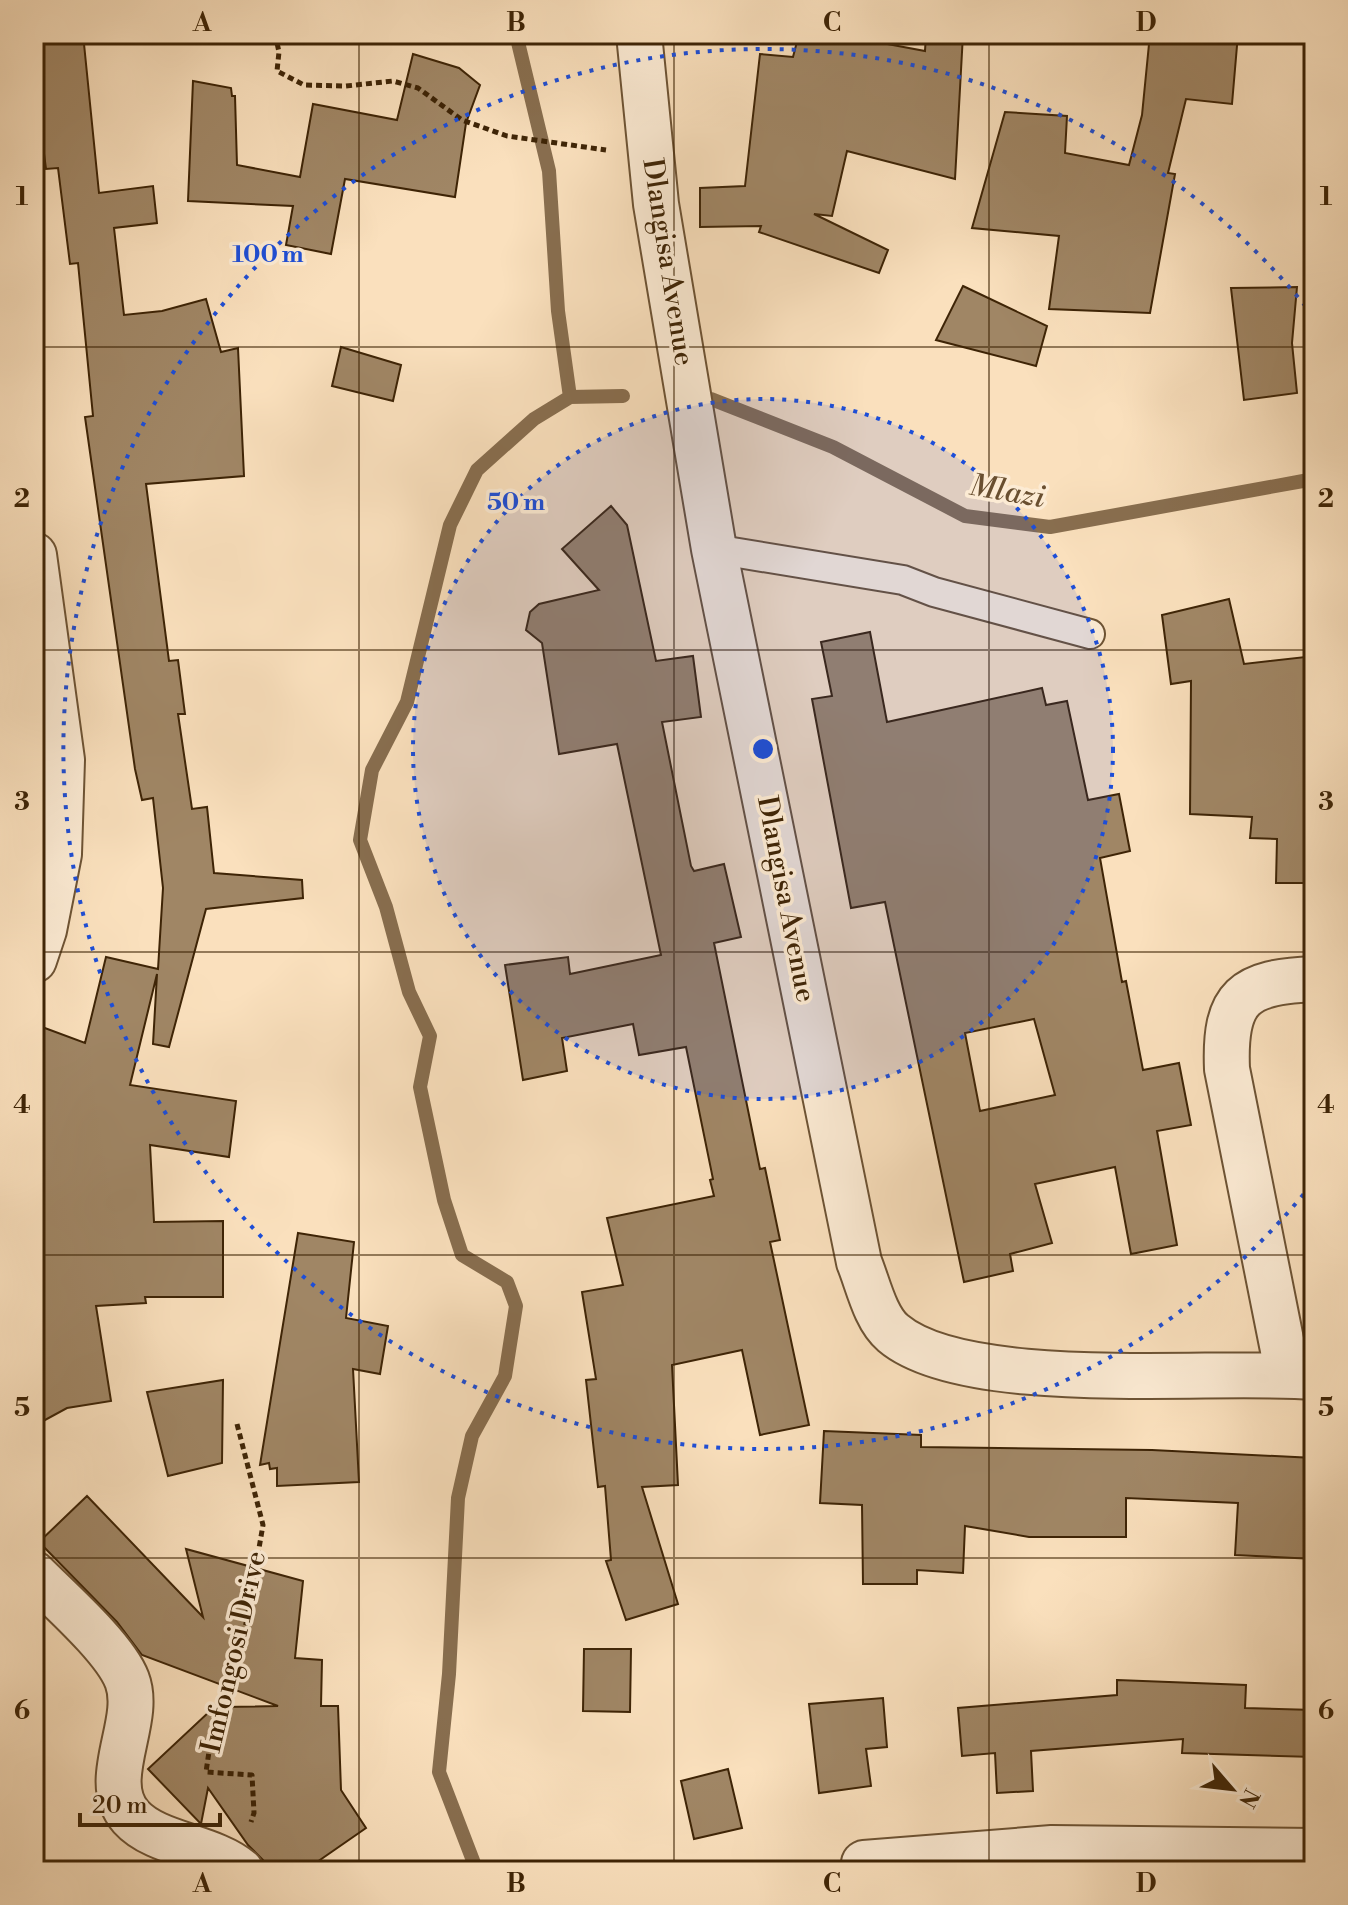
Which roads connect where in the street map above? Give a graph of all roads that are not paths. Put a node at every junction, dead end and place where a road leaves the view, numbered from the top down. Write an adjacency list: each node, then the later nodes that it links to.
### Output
1 (639, 34): 2 (street, Dlangisa Avenue)
2 (714, 549): 4 (lane); 7 (street, Dlangisa Avenue)
3 (34, 555): 5 (street)
4 (1090, 634)
5 (34, 960)
6 (1314, 979): 7 (street)
7 (1301, 1376)
8 (34, 1574): 11 (street)
9 (1314, 1851): 10 (street)
10 (864, 1863)
11 (241, 1871)

